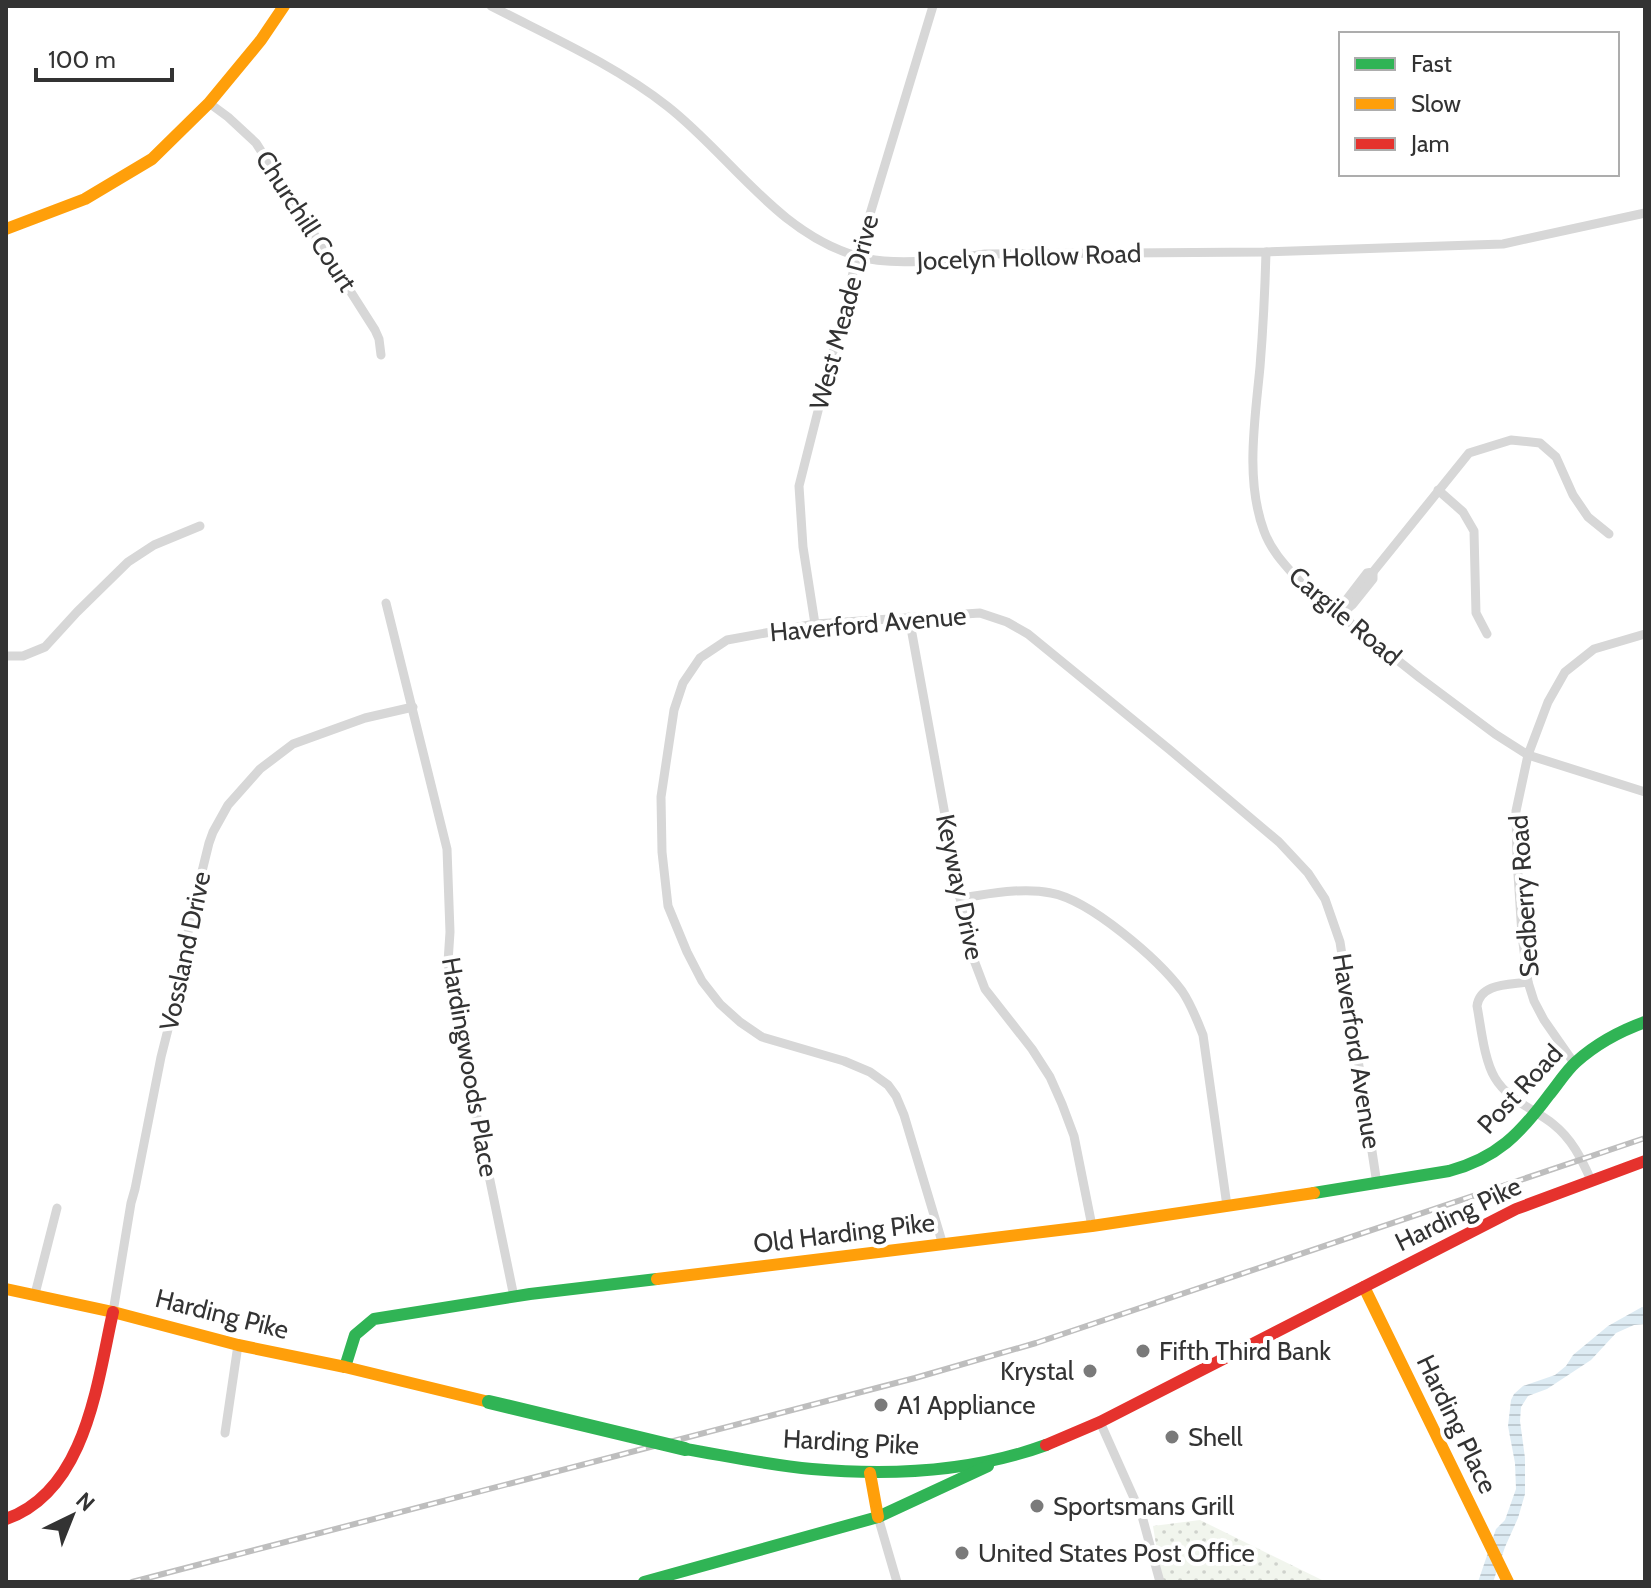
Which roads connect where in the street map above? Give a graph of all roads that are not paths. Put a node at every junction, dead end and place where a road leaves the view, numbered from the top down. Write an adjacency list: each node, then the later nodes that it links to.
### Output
1 (284, 6): 4 (main road)
2 (491, 6): 8 (street, Jocelyn Hollow Road)
3 (933, 6): 8 (street, West Meade Drive)
4 (209, 103): 6 (main road); 9 (street, Churchill Court)
5 (1645, 213): 7 (street, Jocelyn Hollow Road)
6 (6, 229)
7 (1266, 252): 8 (street, Jocelyn Hollow Road); 14 (street, Cargile Road)
8 (857, 257): 16 (street, West Meade Drive)
9 (381, 355)
10 (1438, 490): 12 (street); 14 (street); 17 (street)
11 (200, 526): 19 (street)
12 (1609, 534)
13 (386, 603): 20 (street, Hardingwoods Place)
14 (1341, 616): 21 (street, Cargile Road)
15 (909, 617): 16 (street, Haverford Avenue); 23 (street, Keyway Drive); 30 (street, Haverford Avenue)
16 (815, 624): 34 (street, Haverford Avenue)
17 (1487, 634)
18 (1645, 634): 21 (street, Sedberry Road)
19 (6, 656)
20 (413, 707): 38 (street, Hardingwoods Place); 39 (street, Vossland Drive)
21 (1528, 755): 22 (street, Cargile Road); 24 (street, Sedberry Road)
22 (1645, 792)
23 (960, 898): 31 (street); 33 (street, Keyway Drive)
24 (1528, 982): 26 (street, Sedberry Road); 27 (street)
25 (1645, 1022): 26 (main road, Post Road)
26 (1574, 1063): 27 (main road, Post Road)
27 (1536, 1113): 29 (street); 30 (main road, Post Road)
28 (1645, 1161): 29 (main road, Harding Pike)
29 (1591, 1180): 35 (main road, Harding Pike)
30 (1377, 1184): 31 (main road, Old Harding Pike)
31 (1227, 1206): 33 (main road, Old Harding Pike)
32 (57, 1208): 37 (street)
33 (1092, 1226): 34 (main road, Old Harding Pike)
34 (943, 1245): 38 (main road, Old Harding Pike)
35 (1364, 1287): 42 (main road, Harding Pike); 51 (main road, Harding Place)
36 (6, 1289): 37 (main road, Harding Pike)
37 (35, 1294): 39 (main road, Harding Pike)
38 (514, 1297): 41 (main road, Old Harding Pike)
39 (113, 1312): 40 (main road, Harding Pike); 47 (main road)
40 (238, 1345): 41 (main road, Harding Pike); 43 (street)
41 (345, 1367): 45 (main road, Harding Pike, bridge)
42 (1100, 1422): 44 (main road, Harding Pike); 50 (street)
43 (225, 1433)
44 (1003, 1459): 45 (main road, Harding Pike); 46 (main road)
45 (870, 1473): 46 (main road)
46 (878, 1517): 48 (main road); 49 (street)
47 (6, 1519)
48 (644, 1582)
49 (897, 1582)
50 (1160, 1582)
51 (1508, 1582)

